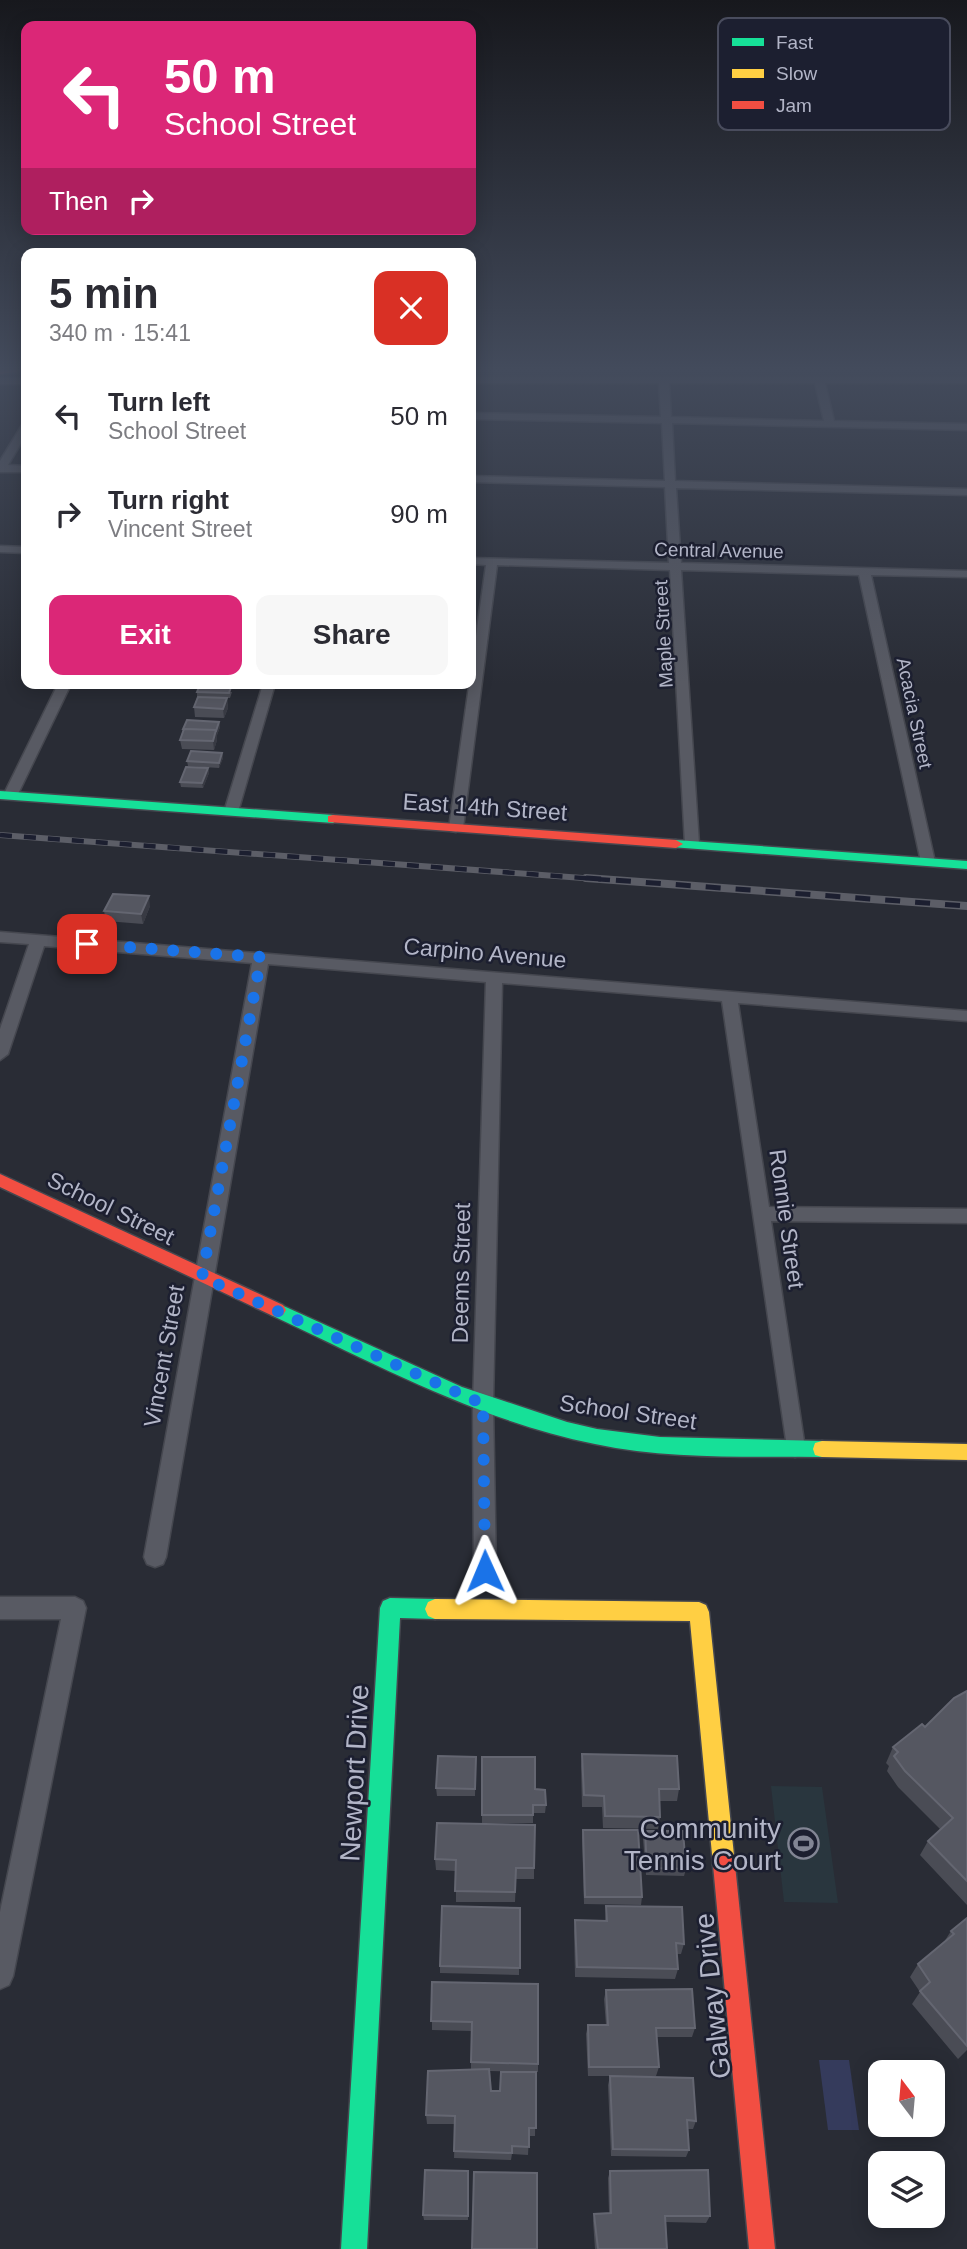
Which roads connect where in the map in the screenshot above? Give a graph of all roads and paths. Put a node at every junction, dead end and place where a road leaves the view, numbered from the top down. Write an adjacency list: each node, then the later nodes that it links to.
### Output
1 (671, 474): 3 (street, Maple Street)
2 (476, 479): 3 (street)
3 (672, 485): 4 (street); 9 (street, Maple Street)
4 (967, 492)
5 (0, 549): 6 (street)
6 (21, 550)
7 (476, 561): 8 (street, Central Avenue)
8 (492, 562): 9 (street, Central Avenue); 12 (street)
9 (677, 567): 10 (street, Central Avenue); 19 (street, Maple Street)
10 (864, 571): 11 (street, Central Avenue); 20 (street, Acacia Street)
11 (967, 575)
12 (476, 680)
13 (62, 689): 16 (street)
14 (268, 689): 17 (street)
15 (475, 689): 18 (street)
16 (5, 796): 17 (street, East 14th Street)
17 (231, 812): 18 (street, East 14th Street)
18 (456, 828): 19 (street, East 14th Street)
19 (692, 844): 20 (street, East 14th Street)
20 (928, 862): 21 (street, East 14th Street)
21 (967, 865)
22 (0, 937): 23 (street, Carpino Avenue)
23 (38, 940): 24 (street, Carpino Avenue); 28 (street)
24 (261, 957): 25 (street, Carpino Avenue); 32 (street, Vincent Street)
25 (494, 976): 26 (street, Carpino Avenue); 33 (street, Deems Street)
26 (729, 997): 27 (street, Carpino Avenue); 30 (street, Ronnie Street)
27 (967, 1016)
28 (0, 1054)
29 (0, 1180): 32 (street, School Street)
30 (762, 1214): 31 (street); 34 (street, Ronnie Street)
31 (967, 1216)
32 (202, 1277): 33 (street, School Street); 36 (street, Vincent Street)
33 (483, 1404): 34 (street, School Street); 37 (street, Deems Street)
34 (795, 1448): 35 (street, School Street)
35 (967, 1452)
36 (155, 1557)
37 (485, 1571)
38 (0, 1608): 40 (street)
39 (699, 1612): 41 (street, Newport Drive); 42 (street, Galway Drive)
40 (0, 1976)
41 (354, 2249)
42 (762, 2249)

